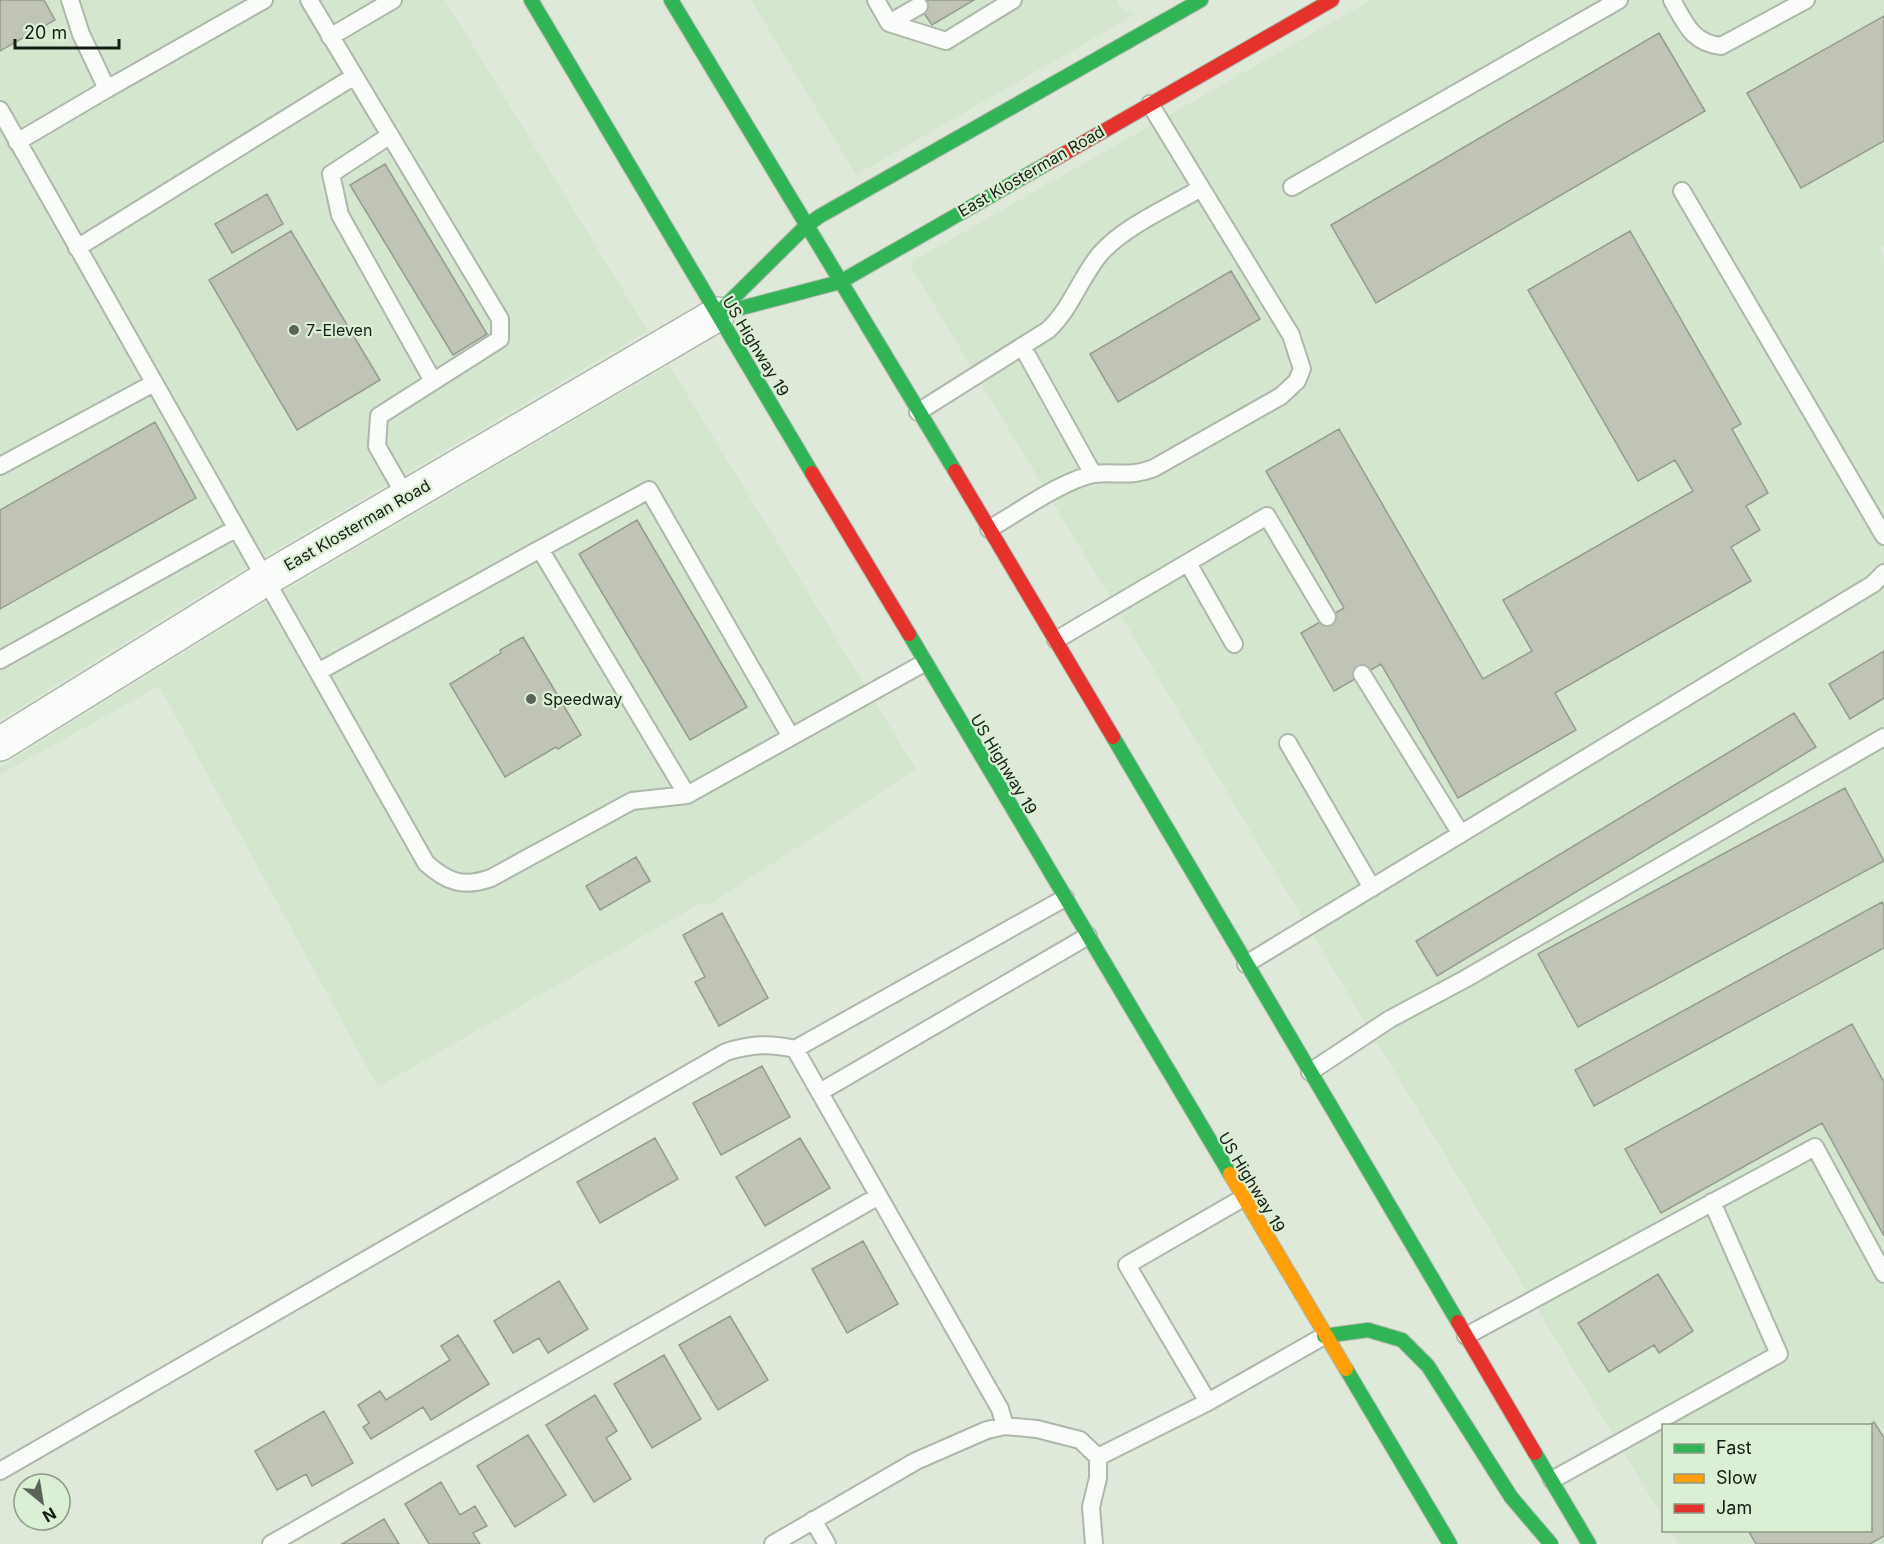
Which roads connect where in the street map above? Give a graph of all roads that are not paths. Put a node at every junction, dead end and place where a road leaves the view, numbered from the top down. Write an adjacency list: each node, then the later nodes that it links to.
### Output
1 (70, 0): 18 (lane)
2 (264, 0): 18 (lane)
3 (309, 0): 16 (lane)
4 (393, 0): 16 (lane)
5 (531, 0): 29 (main road, US Highway 19)
6 (671, 0): 26 (main road)
7 (876, 0): 15 (lane)
8 (1013, 0): 15 (lane)
9 (1201, 0): 26 (main road, East Klosterman Road)
10 (1332, 0): 19 (main road, East Klosterman Road)
11 (1618, 0): 23 (lane)
12 (1672, 0): 13 (lane)
13 (1806, 0)
14 (919, 6): 15 (lane)
15 (889, 22)
16 (330, 37): 17 (lane)
17 (353, 76): 21 (lane); 27 (lane)
18 (107, 89): 22 (lane)
19 (1150, 104): 24 (lane); 28 (main road, East Klosterman Road)
20 (0, 110): 22 (lane)
21 (389, 136): 31 (lane); 31 (lane)
22 (17, 142): 27 (lane)
23 (1292, 187)
24 (1201, 188): 30 (lane); 35 (lane)
25 (1682, 191): 39 (lane)
26 (807, 225): 28 (main road); 29 (main road, East Klosterman Road)
27 (77, 248): 32 (lane)
28 (840, 282): 29 (main road, East Klosterman Road); 33 (main road)
29 (718, 314): 36 (street, East Klosterman Road); 48 (main road, US Highway 19)
30 (1022, 346): 33 (lane); 35 (lane)
31 (433, 381): 36 (lane)
32 (154, 383): 34 (lane); 37 (lane)
33 (918, 412): 38 (main road)
34 (0, 466)
35 (1093, 474): 38 (lane)
36 (406, 497): 43 (street, East Klosterman Road)
37 (236, 529): 43 (lane); 47 (lane)
38 (989, 529): 45 (main road)
39 (1884, 536)
40 (540, 549): 49 (lane); 52 (lane); 55 (lane)
41 (1188, 563): 44 (lane); 45 (lane); 46 (lane)
42 (1884, 573): 56 (lane)
43 (264, 580): 49 (lane); 54 (street, East Klosterman Road)
44 (1327, 618)
45 (1056, 640): 60 (main road)
46 (1234, 644)
47 (0, 660)
48 (924, 663): 52 (lane); 58 (main road, US Highway 19)
49 (318, 672): 55 (lane)
50 (1362, 674): 56 (lane)
51 (1884, 736): 62 (lane)
52 (791, 737): 55 (lane)
53 (1288, 743): 57 (lane)
54 (0, 744)
55 (687, 795)
56 (1461, 834): 57 (lane)
57 (1372, 888): 60 (lane)
58 (1065, 898): 59 (main road, US Highway 19); 61 (lane)
59 (1088, 936): 63 (lane); 65 (main road, US Highway 19)
60 (1246, 964): 62 (main road)
61 (795, 1049): 63 (lane); 73 (lane)
62 (1310, 1072): 69 (main road)
63 (820, 1092): 64 (lane)
64 (877, 1197): 71 (lane); 76 (lane)
65 (1243, 1197): 68 (main road, US Highway 19); 70 (lane)
66 (1712, 1202): 67 (lane); 69 (lane); 74 (lane)
67 (1884, 1274)
68 (1324, 1336): 70 (lane); 80 (main road, US Highway 19); 81 (main road)
69 (1467, 1336): 74 (main road)
70 (1208, 1402): 72 (lane)
71 (1005, 1426): 72 (lane); 75 (lane)
72 (1098, 1457): 79 (lane)
73 (0, 1471)
74 (1552, 1480): 82 (main road)
75 (813, 1520): 77 (lane); 78 (lane)
76 (271, 1544)
77 (773, 1544)
78 (827, 1544)
79 (1094, 1544)
80 (1450, 1544)
81 (1551, 1544)
82 (1589, 1544)

